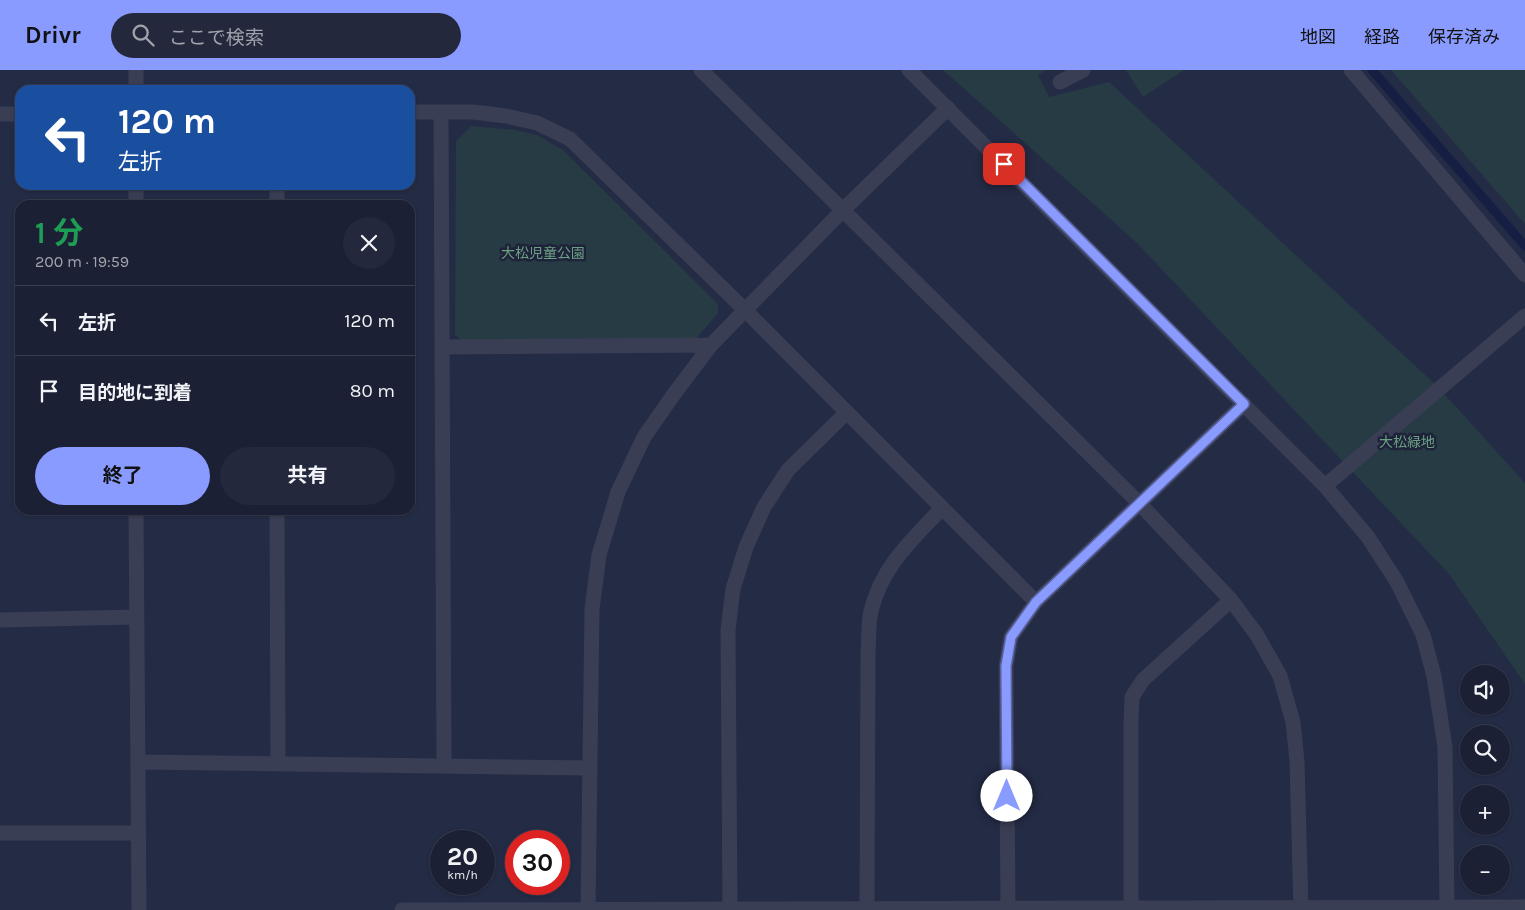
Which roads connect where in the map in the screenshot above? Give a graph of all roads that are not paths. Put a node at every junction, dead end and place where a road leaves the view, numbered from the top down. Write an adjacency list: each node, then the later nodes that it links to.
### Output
1 (136, 70): 7 (street)
2 (701, 70): 13 (street)
3 (909, 70): 8 (street)
4 (1083, 70): 6 (street)
5 (1351, 70): 14 (street)
6 (1060, 82)
7 (136, 85)
8 (948, 108): 13 (street); 19 (street)
9 (415, 112): 10 (street)
10 (441, 112): 15 (street); 18 (street)
11 (0, 114): 12 (street)
12 (15, 114)
13 (843, 210): 15 (street); 22 (street)
14 (1525, 275)
15 (744, 310): 17 (street); 20 (street)
16 (1525, 316): 21 (street)
17 (711, 344): 18 (street); 33 (street)
18 (442, 347): 32 (street)
19 (1244, 404): 21 (street); 22 (street)
20 (847, 412): 23 (street); 41 (street)
21 (1325, 486): 40 (street)
22 (1139, 503): 26 (street); 27 (street)
23 (942, 508): 27 (street); 37 (street)
24 (136, 515): 28 (street)
25 (277, 515): 31 (street)
26 (1231, 600): 39 (street); 42 (street)
27 (1036, 602): 38 (street)
28 (136, 617): 29 (street); 30 (street)
29 (0, 620)
30 (138, 762): 31 (street); 35 (street)
31 (278, 764): 32 (street)
32 (444, 766): 33 (street)
33 (590, 768): 45 (street)
34 (0, 833): 35 (street)
35 (138, 833): 43 (street)
36 (1525, 906): 40 (street)
37 (867, 908): 38 (street); 41 (street)
38 (1008, 908): 39 (street)
39 (1131, 908): 42 (street)
40 (1447, 908): 42 (street)
41 (730, 909): 45 (street)
42 (1301, 909)
43 (139, 910)
44 (402, 910): 45 (street)
45 (588, 910)

